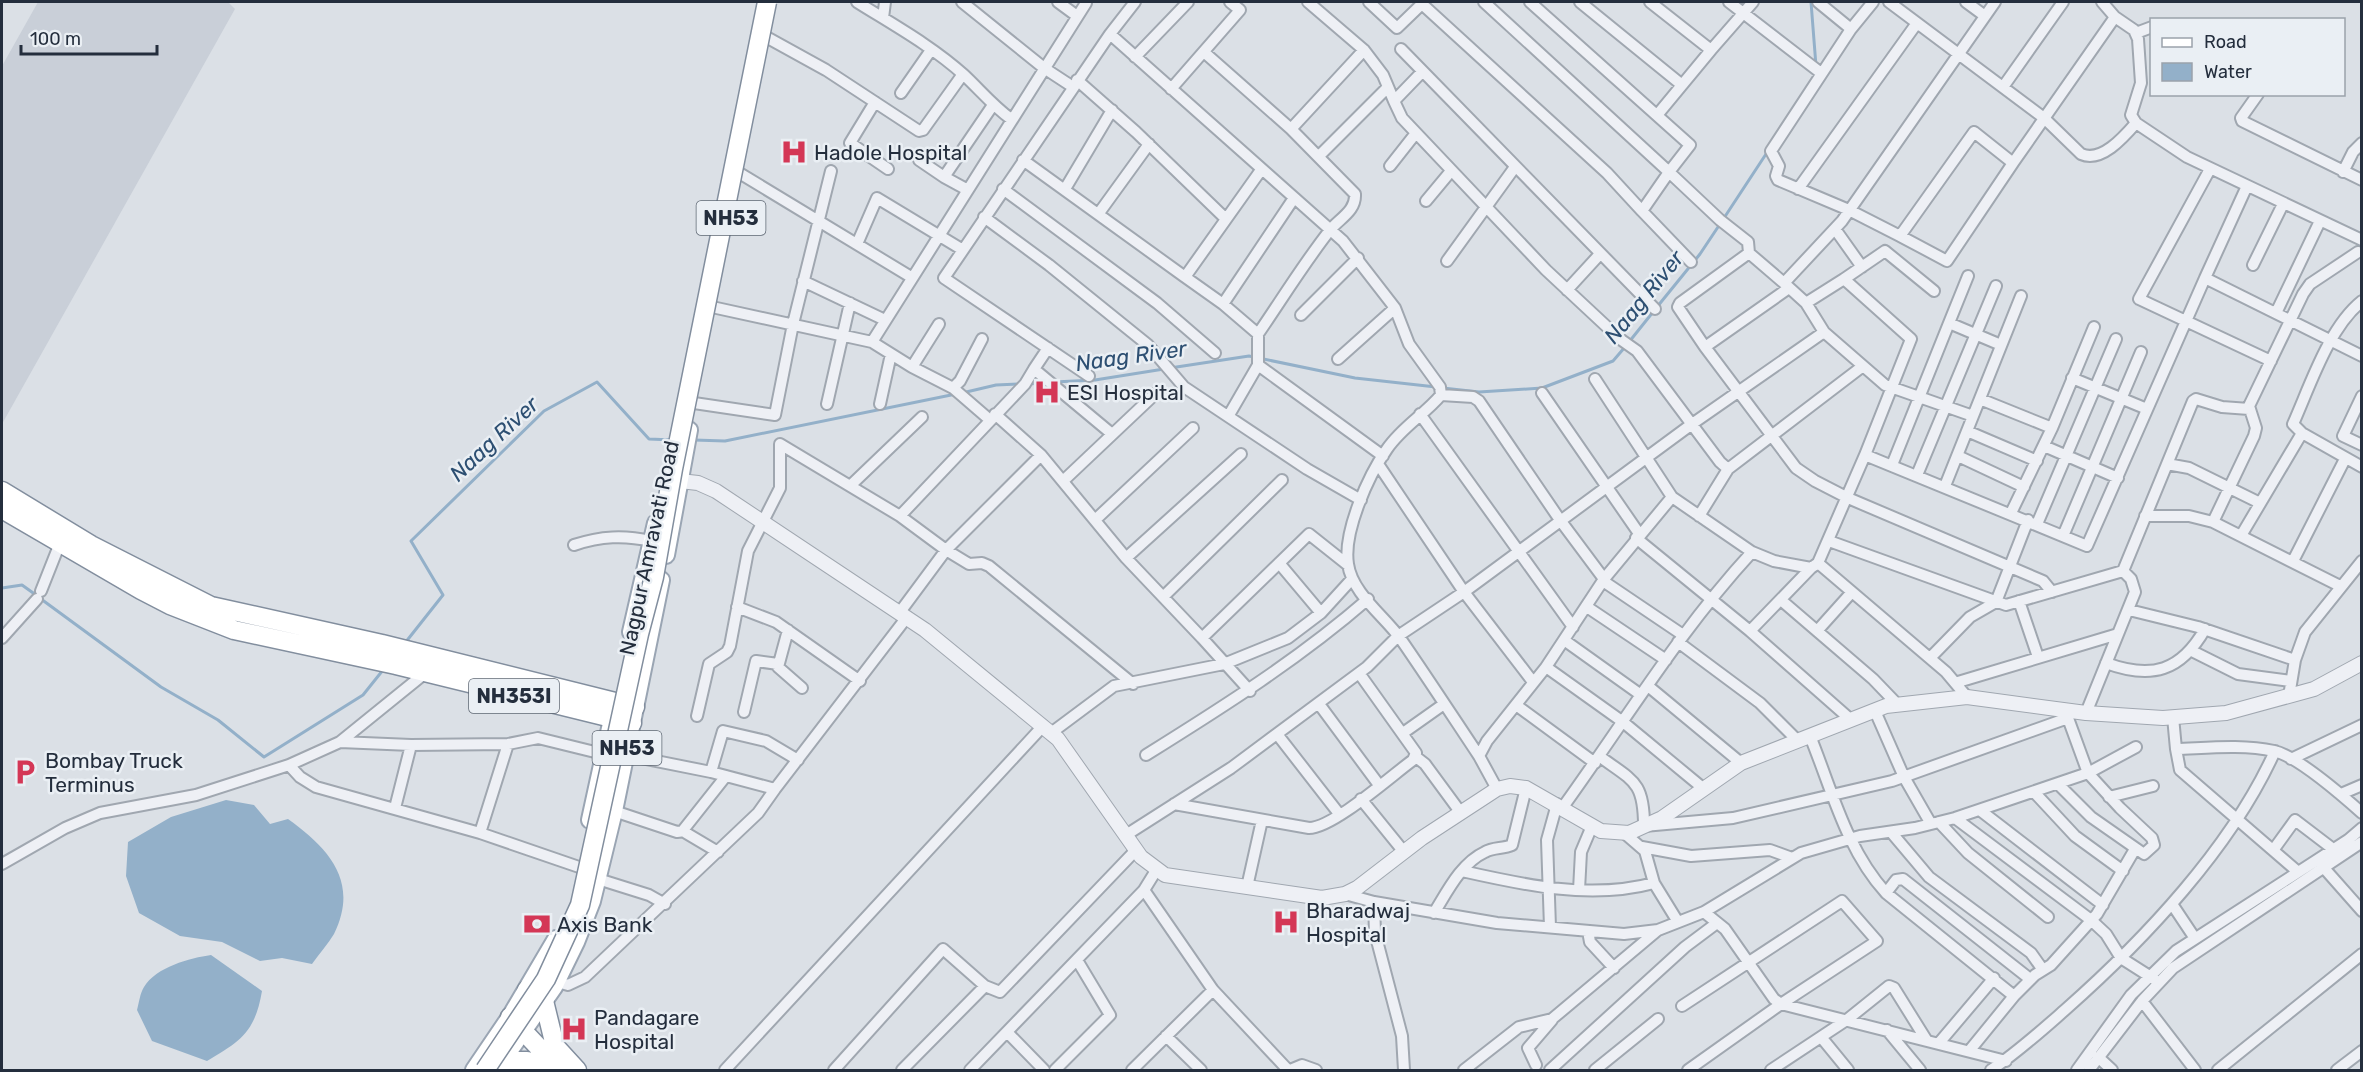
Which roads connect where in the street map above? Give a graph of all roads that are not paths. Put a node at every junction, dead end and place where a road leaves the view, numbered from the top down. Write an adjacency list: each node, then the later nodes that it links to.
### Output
1 (759, 2): 198 (main road, Nagpur Amravati Road / NH53)
2 (767, 2): 464 (highway, bridge)
3 (774, 2): 39 (main road, Nagpur Amravati Road / NH53)
4 (856, 2): 33 (street)
5 (885, 2): 33 (street)
6 (962, 2): 47 (street)
7 (1058, 2): 30 (street)
8 (1135, 2): 38 (street)
9 (1188, 2): 46 (street)
10 (1230, 2): 28 (street)
11 (1308, 2): 42 (street)
12 (1369, 2): 27 (street)
13 (1484, 2): 80 (street)
14 (1530, 2): 61 (street)
15 (1580, 2): 52 (street)
16 (1650, 2): 43 (street)
17 (1729, 2): 29 (street)
18 (1753, 2): 29 (street)
19 (1818, 2): 36 (street)
20 (1873, 2): 36 (street)
21 (1890, 2): 34 (street)
22 (1966, 2): 31 (street)
23 (1995, 2): 31 (street)
24 (2063, 2): 53 (street)
25 (2102, 2): 32 (street)
26 (1086, 3): 30 (street)
27 (1423, 3): 95 (street)
28 (1244, 6): 44 (street)
29 (1743, 13): 43 (street); 49 (street)
30 (1077, 16): 47 (street)
31 (1984, 16): 45 (street)
32 (2115, 17): 37 (street); 62 (street)
33 (883, 18): 41 (street)
34 (1917, 23): 45 (street); 89 (street)
35 (2150, 27): 37 (street)
36 (1851, 29): 49 (street)
37 (2136, 33): 64 (street)
38 (1110, 34): 46 (street); 51 (street)
39 (768, 38): 58 (street); 82 (main road, Nagpur Amravati Road / NH53)
40 (1401, 49): 48 (street)
41 (931, 50): 50 (street); 55 (street)
42 (1364, 50): 56 (street); 65 (street)
43 (1711, 50): 52 (street)
44 (1205, 53): 54 (street); 65 (street)
45 (1958, 55): 53 (street); 94 (street)
46 (1135, 57): 54 (street)
47 (1044, 68): 51 (street); 63 (street)
48 (1422, 72): 56 (street); 74 (street)
49 (1821, 73): 89 (street)
50 (963, 74): 58 (street); 59 (street)
51 (1075, 84): 60 (street); 71 (street)
52 (1682, 85): 61 (street)
53 (2003, 87): 62 (street)
54 (1171, 89): 77 (street)
55 (901, 93)
56 (1391, 95): 66 (street); 69 (street)
57 (2257, 96): 81 (street)
58 (875, 102): 75 (street)
59 (993, 105): 63 (street); 83 (street)
60 (1112, 110): 68 (street); 88 (street)
61 (1658, 114): 80 (street)
62 (2044, 118): 64 (street); 72 (street)
63 (1011, 119): 86 (street)
64 (2136, 123): 76 (street)
65 (1291, 129): 69 (street)
66 (1416, 133): 73 (street); 79 (street)
67 (2361, 143): 81 (street)
68 (1149, 144): 96 (street); 98 (street)
69 (1319, 156): 101 (street)
70 (919, 160): 83 (street)
71 (1023, 160): 87 (street); 88 (street)
72 (2013, 163): 104 (street); 104 (street)
73 (1390, 166)
74 (1515, 167): 93 (street); 109 (street)
75 (888, 169)
76 (2210, 169): 85 (street); 140 (street)
77 (1261, 170): 90 (street); 98 (street)
78 (831, 171): 99 (street)
79 (1451, 171): 91 (street); 93 (street)
80 (1669, 172): 95 (street); 108 (street)
81 (2343, 172): 84 (street)
82 (741, 174): 99 (street); 133 (main road, Nagpur Amravati Road / NH53)
83 (944, 177): 86 (street)
84 (2361, 180)
85 (2247, 186): 92 (street); 119 (street)
86 (966, 189): 103 (street)
87 (1004, 189): 97 (street); 157 (street)
88 (1065, 189): 96 (street)
89 (1798, 189): 94 (street)
90 (1294, 198): 101 (street); 132 (street)
91 (1426, 201)
92 (2283, 204): 100 (street); 114 (street)
93 (1485, 207): 112 (street); 125 (street)
94 (1849, 210): 102 (street); 104 (street)
95 (1642, 211): 113 (street)
96 (1099, 213): 118 (street)
97 (984, 218): 107 (street); 187 (street)
98 (1226, 219): 118 (street)
99 (819, 221): 106 (street); 121 (street)
100 (2320, 221): 105 (street); 124 (street)
101 (1331, 229): 111 (street); 148 (street)
102 (1834, 229): 115 (street); 122 (street)
103 (937, 234): 106 (street); 107 (street); 117 (street)
104 (1900, 236)
105 (2360, 240): 110 (street)
106 (857, 244): 117 (street)
107 (963, 250): 155 (street)
108 (1749, 253): 122 (street); 154 (street)
109 (1600, 254): 125 (street); 135 (street)
110 (2360, 255): 127 (street)
111 (1358, 258): 134 (street); 137 (street)
112 (1447, 261)
113 (1691, 262)
114 (2253, 265)
115 (1862, 267): 120 (street); 126 (street)
116 (1968, 276): 141 (street)
117 (911, 277): 139 (street)
118 (1185, 277): 132 (street)
119 (2205, 278): 136 (street); 140 (street)
120 (1844, 279): 131 (street); 169 (street)
121 (803, 281): 130 (street); 142 (street)
122 (1786, 285): 131 (street); 154 (street)
123 (1996, 286): 146 (street)
124 (2289, 287): 127 (street); 136 (street)
125 (1567, 290): 191 (street)
126 (1934, 291)
127 (2303, 294): 138 (street)
128 (2021, 296): 153 (street)
129 (2361, 301): 151 (street)
130 (850, 303): 139 (street); 147 (street)
131 (1806, 303): 145 (street)
132 (1224, 304): 148 (street)
133 (712, 307): 142 (street); 180 (main road, Nagpur Amravati Road / NH53)
134 (1395, 308): 160 (street); 172 (street)
135 (1655, 309)
136 (2276, 313): 138 (street)
137 (1301, 315)
138 (2291, 319): 151 (street); 161 (street)
139 (885, 320): 152 (street)
140 (2185, 322): 161 (street); 185 (street)
141 (1949, 323): 146 (street); 177 (street)
142 (793, 324): 147 (street); 180 (street)
143 (939, 324): 164 (street)
144 (2094, 327): 167 (street)
145 (1824, 332): 163 (street); 173 (street)
146 (1976, 335): 153 (street); 184 (street)
147 (843, 337): 152 (street); 181 (street)
148 (1259, 337): 162 (street)
149 (982, 339): 171 (street)
150 (2116, 339): 170 (street)
151 (2332, 341): 159 (street); 195 (street)
152 (872, 342): 158 (street)
153 (2001, 345): 179 (street)
154 (1705, 347): 173 (street)
155 (1047, 348): 165 (street); 166 (street)
156 (2141, 352): 178 (street)
157 (1215, 353)
158 (891, 354): 164 (street); 182 (street)
159 (2361, 356)
160 (1338, 359)
161 (2271, 361): 183 (street)
162 (1258, 363): 187 (street); 208 (street)
163 (1863, 366): 169 (street); 197 (street)
164 (912, 367): 171 (street)
165 (1034, 369): 190 (street); 196 (street)
166 (1089, 376)
167 (2072, 378): 170 (street); 193 (street)
168 (1595, 379): 206 (street)
169 (1893, 388): 177 (street); 203 (street)
170 (2097, 388): 178 (street); 205 (street)
171 (954, 390): 190 (street)
172 (1441, 391): 186 (street); 236 (street)
173 (1740, 392): 191 (street); 197 (street)
174 (1542, 393): 222 (street)
175 (1155, 394): 196 (street)
176 (2361, 396): 199 (street)
177 (1918, 397): 184 (street); 211 (street)
178 (2121, 398): 185 (street); 213 (street)
179 (1980, 399): 188 (street); 193 (street)
180 (694, 403): 198 (main road, Nagpur Amravati Road / NH53)
181 (826, 404)
182 (880, 404)
183 (2251, 405): 210 (street); 224 (street)
184 (1946, 406): 188 (street); 215 (street)
185 (2147, 409): 216 (street)
186 (1420, 414): 208 (street); 248 (street)
187 (1229, 416): 228 (street)
188 (1973, 416): 194 (street)
189 (922, 417): 220 (street)
190 (993, 417): 202 (street); 232 (street)
191 (1692, 424): 206 (street); 214 (street)
192 (1193, 428): 235 (street)
193 (2052, 428): 200 (street)
194 (1967, 431): 204 (street); 209 (street)
195 (2302, 433): 207 (street); 229 (street)
196 (1112, 434): 219 (street)
197 (1771, 436): 214 (street); 227 (street)
198 (681, 440): 217 (main road, Nagpur Amravati Road / NH53)
199 (2361, 445)
200 (2044, 446): 205 (street); 209 (street)
201 (1241, 453): 250 (street)
202 (1041, 454): 219 (street); 247 (street)
203 (1865, 454): 211 (street); 227 (street)
204 (1958, 456): 221 (street); 223 (street)
205 (2067, 456): 213 (street); 238 (street)
206 (1647, 457): 222 (street); 226 (street)
207 (2345, 459): 212 (street); 251 (street)
208 (1380, 460): 228 (street); 261 (street)
209 (2037, 461): 223 (street)
210 (2167, 464): 224 (street); 234 (street)
211 (1892, 465): 215 (street)
212 (2361, 467)
213 (2092, 468): 216 (street); 242 (street)
214 (1728, 469): 233 (street)
215 (1917, 475): 221 (street)
216 (2118, 478): 242 (street)
217 (674, 480): 237 (street); 243 (main road, Nagpur Amravati Road / NH53); 319 (main road, Nagpur Amravati Road / NH53)
218 (1282, 480): 264 (street)
219 (1063, 481): 235 (street)
220 (851, 485): 232 (street); 237 (street)
221 (1946, 486): 231 (street)
222 (1606, 487): 236 (street); 241 (street)
223 (2024, 487): 231 (street)
224 (2229, 487): 229 (street); 239 (street)
225 (2, 491): 287 (highway)
226 (1672, 497): 233 (street); 241 (street)
227 (1848, 498): 244 (street); 256 (street)
228 (1361, 500): 254 (street)
229 (2260, 503): 240 (street)
230 (2, 509): 245 (highway)
231 (2011, 513): 238 (street)
232 (900, 516): 247 (street)
233 (1699, 516): 249 (street)
234 (2145, 516): 239 (street); 257 (street)
235 (1095, 520): 250 (street)
236 (1560, 520): 248 (street); 259 (street)
237 (765, 521): 270 (street); 274 (street)
238 (2033, 522): 242 (street); 256 (street)
239 (2213, 522): 240 (street)
240 (2242, 534): 251 (street)
241 (1638, 536): 259 (street); 266 (street)
242 (2064, 536)
243 (651, 541): 246 (street); 310 (main road, Nagpur Amravati Road / NH53)
244 (1829, 541): 255 (street); 269 (street)
245 (60, 543): 282 (street); 287 (highway)
246 (574, 544)
247 (946, 550): 274 (street); 303 (street)
248 (1518, 552): 261 (street); 275 (street)
249 (1752, 552): 255 (street); 266 (street)
250 (1126, 558): 264 (street)
251 (2293, 561): 260 (street)
252 (2361, 561): 260 (street)
253 (1279, 563): 254 (street); 273 (street); 283 (street)
254 (1348, 565): 258 (street)
255 (1814, 565): 262 (street); 267 (street)
256 (2008, 567): 263 (street); 269 (street)
257 (2123, 571): 263 (street); 272 (street)
258 (1352, 579): 265 (street); 273 (street)
259 (1603, 580): 271 (street); 284 (street)
260 (2340, 586): 291 (street)
261 (1464, 592): 281 (street); 301 (street)
262 (1852, 592): 278 (street); 289 (street)
263 (2052, 592): 268 (street)
264 (1162, 597): 283 (street)
265 (1368, 599): 281 (street); 306 (street)
266 (1711, 599): 279 (street); 284 (street)
267 (1781, 600): 278 (street); 279 (street)
268 (2019, 601): 269 (street); 288 (street)
269 (1996, 603): 289 (street)
270 (737, 607): 277 (street); 320 (street)
271 (1587, 607): 275 (street); 290 (street)
272 (2128, 610): 276 (street); 280 (street)
273 (1321, 613): 295 (street)
274 (903, 615): 299 (street); 326 (street)
275 (1573, 627): 285 (street)
276 (2205, 629): 286 (street); 291 (street)
277 (788, 630): 294 (street); 299 (street)
278 (1817, 631): 314 (street)
279 (1750, 632): 322 (street)
280 (2118, 634): 288 (street); 292 (street)
281 (1398, 636): 297 (street); 312 (street)
282 (2, 638)
283 (1202, 638): 295 (street)
284 (1681, 639): 290 (street); 329 (street)
285 (1564, 640): 296 (street); 307 (street)
286 (2192, 651): 292 (street); 300 (street)
287 (395, 656): 298 (highway, NH353I); 310 (highway, NH353I)
288 (2038, 657): 302 (street)
289 (1930, 658): 302 (street)
290 (1666, 660): 304 (street)
291 (2295, 660): 300 (street)
292 (2106, 663): 317 (street)
293 (2361, 663): 308 (street)
294 (778, 664): 305 (street); 316 (street)
295 (1224, 664): 303 (street); 306 (street)
296 (1546, 667): 301 (street); 324 (street)
297 (1359, 673): 311 (street); 327 (street)
298 (424, 674): 323 (highway, NH353I); 330 (street)
299 (860, 681): 342 (street)
300 (2291, 681): 308 (street)
301 (1533, 682): 313 (street)
302 (1958, 682): 309 (street)
303 (1133, 684): 326 (street)
304 (1647, 686): 307 (street); 344 (street)
305 (802, 688)
306 (1250, 691): 338 (street)
307 (1641, 695): 324 (street)
308 (2289, 696): 321 (street)
309 (1967, 697): 314 (street); 318 (street)
310 (616, 701): 319 (highway, NH353I); 323 (main road, Nagpur Amravati Road / NH53)
311 (1319, 704): 328 (street); 351 (street)
312 (1444, 704): 327 (street); 339 (street)
313 (1516, 705): 339 (street); 343 (street)
314 (1898, 705): 315 (street)
315 (1875, 711): 322 (street); 349 (street)
316 (744, 712)
317 (2086, 713): 318 (street); 321 (street)
318 (2067, 714): 347 (street); 349 (street)
319 (634, 715): 323 (highway, NH353I); 337 (main road, Nagpur Amravati Road / NH53)
320 (697, 716)
321 (2173, 717): 334 (street)
322 (1850, 719): 329 (street)
323 (612, 720): 336 (main road, Nagpur Amravati Road / NH53)
324 (1623, 722): 343 (street); 357 (street)
325 (2361, 725): 341 (street)
326 (1047, 729): 382 (street); 466 (street)
327 (1403, 733): 340 (street)
328 (1277, 734): 363 (street); 370 (street)
329 (1804, 739): 344 (street); 359 (street)
330 (340, 741): 332 (street); 345 (street)
331 (508, 744): 332 (street); 336 (street); 381 (street)
332 (411, 745): 365 (street)
333 (2136, 747): 347 (street)
334 (2176, 749): 335 (street); 373 (street)
335 (2275, 751): 341 (street); 373 (street)
336 (603, 754): 394 (main road, Nagpur Amravati Road / NH53)
337 (626, 754): 346 (street); 366 (main road, Nagpur Amravati Road / NH53)
338 (1146, 755)
339 (1479, 756): 356 (street)
340 (1416, 757): 351 (street); 368 (street)
341 (2290, 759): 360 (street)
342 (798, 760): 346 (street); 355 (street)
343 (1597, 760): 364 (street); 376 (street)
344 (1741, 763): 357 (street)
345 (289, 765): 365 (street); 393 (street)
346 (711, 772): 348 (street)
347 (2088, 773): 350 (street); 361 (street)
348 (726, 776): 355 (street); 378 (street)
349 (1904, 777): 359 (street); 374 (street)
350 (2058, 784): 358 (street); 386 (street)
351 (1379, 785): 362 (street)
352 (2361, 785): 360 (street)
353 (2153, 786): 361 (street)
354 (1526, 788): 356 (street); 364 (street); 398 (street)
355 (775, 789): 390 (street)
356 (1497, 789): 368 (street)
357 (1704, 789): 376 (street)
358 (2034, 792): 367 (street); 397 (street)
359 (1833, 794): 376 (street); 383 (street)
360 (2341, 794): 369 (street)
361 (2109, 797): 386 (street)
362 (1361, 799): 370 (street); 391 (street)
363 (1174, 804): 372 (street); 382 (street)
364 (1560, 806): 375 (street); 403 (street)
365 (395, 808): 381 (street)
366 (614, 811): 378 (street); 400 (main road, Nagpur Amravati Road / NH53)
367 (1981, 811): 371 (street); 411 (street)
368 (1461, 813): 391 (street)
369 (2361, 813)
370 (1340, 815): 372 (street)
371 (1955, 818): 374 (street); 416 (street)
372 (1262, 820): 402 (street)
373 (2237, 820): 387 (street); 410 (street)
374 (1935, 823): 380 (street); 415 (street)
375 (1592, 826): 379 (street); 405 (street)
376 (1644, 826): 379 (street)
377 (2361, 828): 388 (street)
378 (685, 831): 390 (street)
379 (1623, 832): 385 (street)
380 (1891, 832): 383 (street); 428 (street)
381 (480, 833): 394 (street)
382 (1126, 835): 389 (street)
383 (1849, 840): 392 (street); 406 (street)
384 (2361, 842): 395 (street)
385 (1642, 847): 392 (street); 401 (street)
386 (2135, 849): 397 (street)
387 (2274, 849): 388 (street); 399 (street)
388 (2333, 849): 399 (street)
389 (1136, 850): 396 (street); 434 (street)
390 (718, 852): 409 (street)
391 (1404, 852): 407 (street)
392 (1792, 858): 413 (street)
393 (2, 864)
394 (579, 867): 435 (main road, Nagpur Amravati Road / NH53)
395 (2324, 868): 412 (street); 433 (street)
396 (1157, 869): 402 (street); 404 (street)
397 (2123, 870): 411 (street)
398 (1462, 871): 403 (street); 414 (street)
399 (2297, 871): 422 (street)
400 (598, 879): 409 (street); 432 (main road, Nagpur Amravati Road / NH53)
401 (1654, 883): 405 (street); 417 (street)
402 (1247, 887): 407 (street)
403 (1548, 888): 405 (street); 419 (street)
404 (1144, 890): 425 (street); 436 (street)
405 (1579, 890)
406 (1886, 893): 430 (street); 431 (street)
407 (1345, 894): 408 (street)
408 (1374, 902): 414 (street); 475 (street)
409 (665, 904): 432 (street)
410 (2172, 904): 422 (street); 424 (street)
411 (2103, 905): 416 (street)
412 (2361, 911)
413 (1704, 912): 417 (street); 418 (street)
414 (1434, 913): 419 (street)
415 (2048, 917)
416 (2091, 920): 424 (street); 428 (street)
417 (1678, 922): 420 (street)
418 (1717, 923): 426 (street); 476 (street)
419 (1550, 927): 421 (street)
420 (1658, 930): 421 (street); 427 (street)
421 (1588, 931): 427 (street)
422 (2194, 937): 429 (street)
423 (2361, 954): 486 (street)
424 (2121, 958): 429 (street); 456 (street)
425 (1077, 960): 448 (street); 470 (street)
426 (1749, 960): 440 (street); 440 (street); 441 (street)
427 (1614, 968): 444 (street)
428 (2043, 970): 431 (street)
429 (2148, 976): 433 (street); 482 (street)
430 (1994, 978): 437 (street); 452 (street)
431 (2030, 979): 437 (street)
432 (557, 982): 438 (main road, Nagpur Amravati Road / NH53)
433 (2159, 982): 439 (street)
434 (985, 986): 458 (street); 467 (street)
435 (527, 990): 438 (highway); 442 (main road, Nagpur Amravati Road / NH53)
436 (1213, 990): 449 (street); 473 (street)
437 (2014, 996): 453 (street)
438 (544, 1001): 447 (main road, Nagpur Amravati Road / NH53); 465 (highway)
439 (2142, 1001): 455 (street); 485 (street)
440 (1781, 1004): 443 (street); 478 (street)
441 (1682, 1006)
442 (510, 1017): 447 (highway); 463 (main road, Nagpur Amravati Road / NH53)
443 (1848, 1018): 446 (street); 450 (street); 451 (street)
444 (1552, 1019): 459 (street); 461 (street)
445 (1658, 1019): 477 (street)
446 (1887, 1030): 451 (street); 480 (street)
447 (524, 1032): 457 (main road, Nagpur Amravati Road / NH53); 460 (highway)
448 (1007, 1032): 468 (street); 469 (street)
449 (1166, 1036): 471 (street); 472 (street)
450 (1821, 1037): 462 (street); 479 (street)
451 (1927, 1041): 452 (street)
452 (1939, 1043): 453 (street)
453 (1970, 1050): 456 (street)
454 (2361, 1051): 487 (street)
455 (2098, 1058): 483 (street); 484 (street)
456 (2006, 1061): 481 (street)
457 (499, 1066): 460 (highway)
458 (841, 1068)
459 (1472, 1068)
460 (559, 1069)
461 (1534, 1069)
462 (1774, 1070)
463 (474, 1071)
464 (484, 1071)
465 (578, 1071)
466 (726, 1071)
467 (902, 1071)
468 (970, 1071)
469 (1044, 1071)
470 (1055, 1071)
471 (1132, 1071)
472 (1201, 1071)
473 (1289, 1071): 474 (street)
474 (1316, 1071)
475 (1404, 1071)
476 (1550, 1071)
477 (1595, 1071)
478 (1688, 1071)
479 (1848, 1071)
480 (1920, 1071)
481 (1991, 1071)
482 (2077, 1071)
483 (2089, 1071)
484 (2112, 1071)
485 (2195, 1071)
486 (2218, 1071)
487 (2337, 1071)

